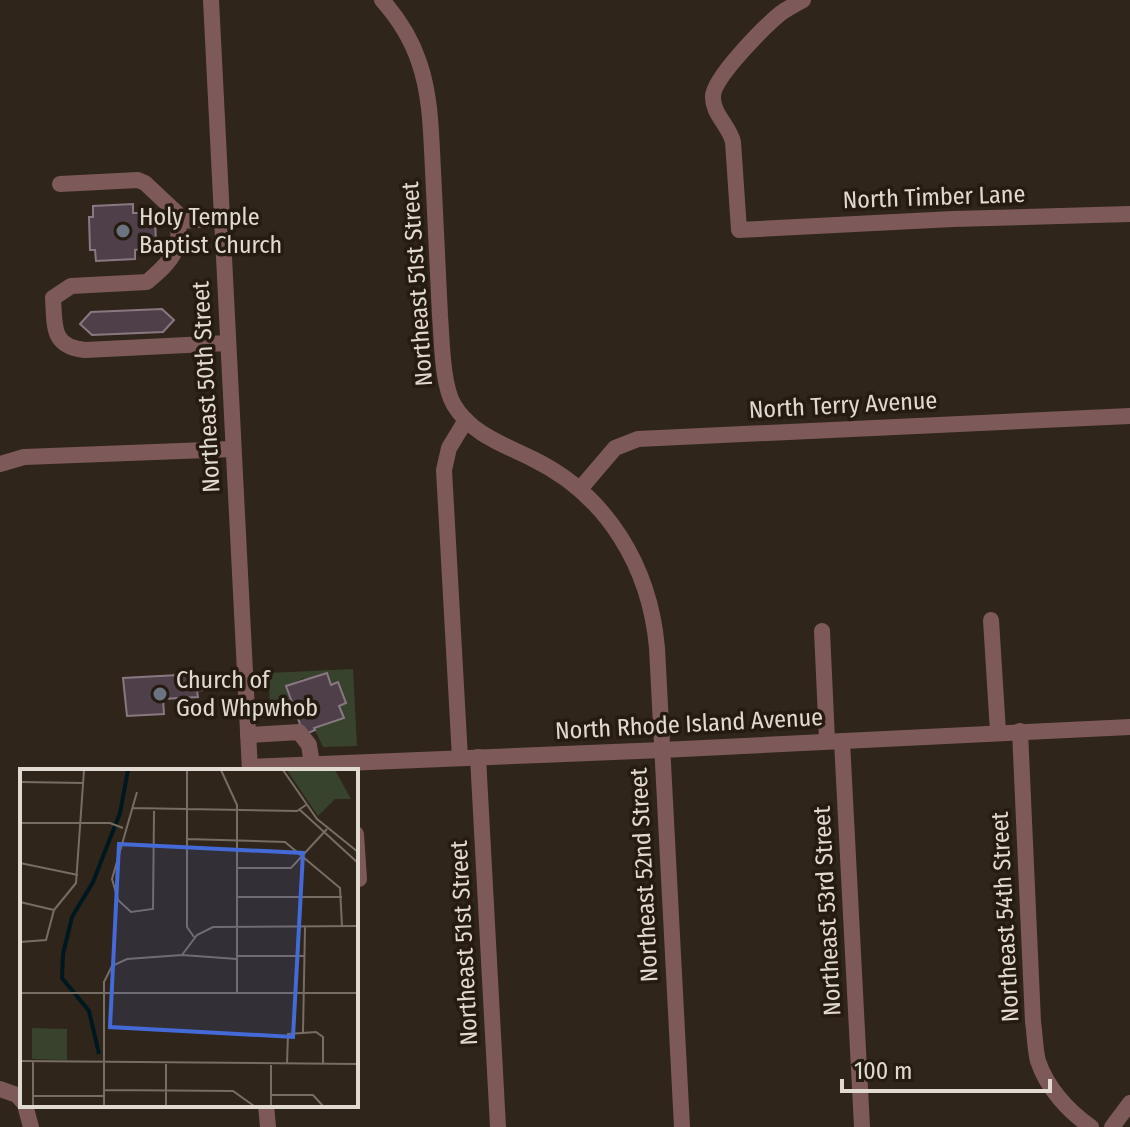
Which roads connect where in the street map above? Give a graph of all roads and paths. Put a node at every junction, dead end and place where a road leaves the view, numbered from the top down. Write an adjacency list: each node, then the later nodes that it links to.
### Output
1 (211, 0): 6 (street, Northeast 50th Street)
2 (382, 0): 10 (street, Northeast 51st Street)
3 (803, 0): 5 (street, North Timber Lane)
4 (60, 184): 7 (street)
5 (1130, 214)
6 (221, 219): 7 (street); 8 (street, Northeast 50th Street)
7 (178, 221): 8 (street)
8 (228, 343): 11 (street, Northeast 50th Street)
9 (1130, 416): 13 (street, North Terry Avenue)
10 (466, 420): 13 (street, Northeast 52nd Street); 23 (street)
11 (233, 449): 12 (street); 19 (street, Northeast 50th Street)
12 (0, 464)
13 (580, 489): 21 (street, Northeast 52nd Street)
14 (991, 620): 18 (street)
15 (822, 631): 20 (street, Northeast 53rd Street)
16 (1130, 727): 17 (street, North Rhode Island Avenue)
17 (1020, 731): 18 (street, North Rhode Island Avenue); 34 (street, Northeast 54th Street)
18 (998, 732): 20 (street, North Rhode Island Avenue)
19 (248, 735): 24 (street); 25 (street, Northeast 50th Street)
20 (834, 741): 21 (street, North Rhode Island Avenue); 33 (street, Northeast 53rd Street)
21 (662, 750): 22 (street, North Rhode Island Avenue); 32 (street, Northeast 52nd Street)
22 (478, 757): 23 (street, North Rhode Island Avenue); 31 (street, Northeast 51st Street)
23 (460, 758): 24 (street, North Rhode Island Avenue)
24 (312, 764): 25 (street, North Rhode Island Avenue)
25 (250, 769)
26 (1130, 1103): 35 (street)
27 (21, 1107): 29 (street)
28 (266, 1107): 30 (street)
29 (31, 1127)
30 (268, 1127)
31 (498, 1127)
32 (682, 1127)
33 (862, 1127)
34 (1091, 1127)
35 (1112, 1127)

